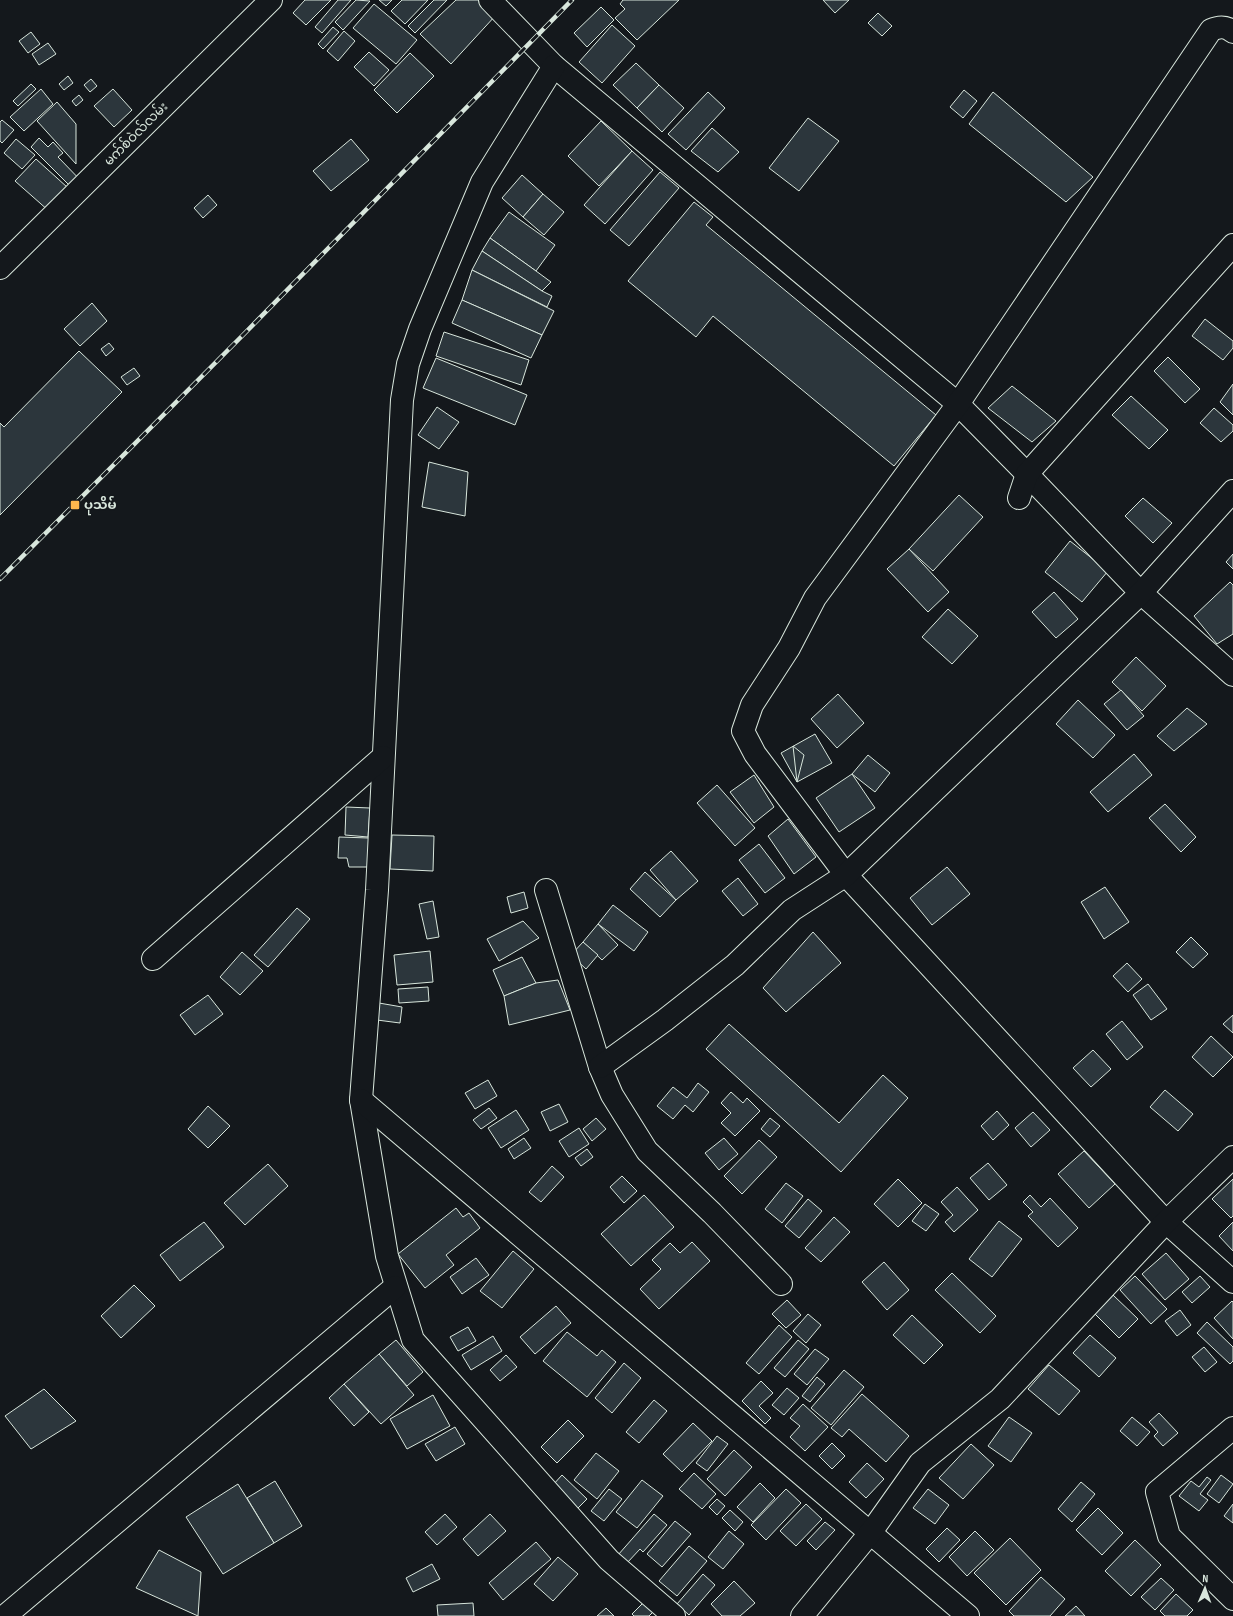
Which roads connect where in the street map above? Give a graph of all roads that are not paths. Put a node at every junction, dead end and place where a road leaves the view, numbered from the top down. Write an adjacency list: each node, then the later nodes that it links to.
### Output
1 (271, 0): 6 (street, မက်စ်ဝဲလ်လမ်း)
2 (490, 0): 4 (street)
3 (1233, 32): 7 (street)
4 (554, 66): 7 (street); 13 (street)
5 (1233, 245): 8 (street)
6 (0, 268)
7 (958, 404): 8 (street); 14 (street)
8 (1027, 474): 10 (street); 11 (street)
9 (1233, 491): 11 (street)
10 (1019, 498)
11 (1141, 593): 12 (street); 14 (street)
12 (1233, 675)
13 (383, 757): 16 (street); 18 (street)
14 (846, 875): 17 (street); 20 (street)
15 (546, 890): 17 (street)
16 (153, 959)
17 (600, 1067): 22 (street)
18 (361, 1100): 23 (street); 25 (street)
19 (1233, 1157): 20 (street)
20 (1166, 1222): 21 (street); 25 (street)
21 (1233, 1282)
22 (781, 1284)
23 (396, 1287): 27 (street); 28 (street)
24 (1233, 1428): 26 (street)
25 (871, 1532): 29 (street); 30 (street)
26 (1233, 1599)
27 (5, 1616)
28 (674, 1616)
29 (802, 1616)
30 (968, 1616)

